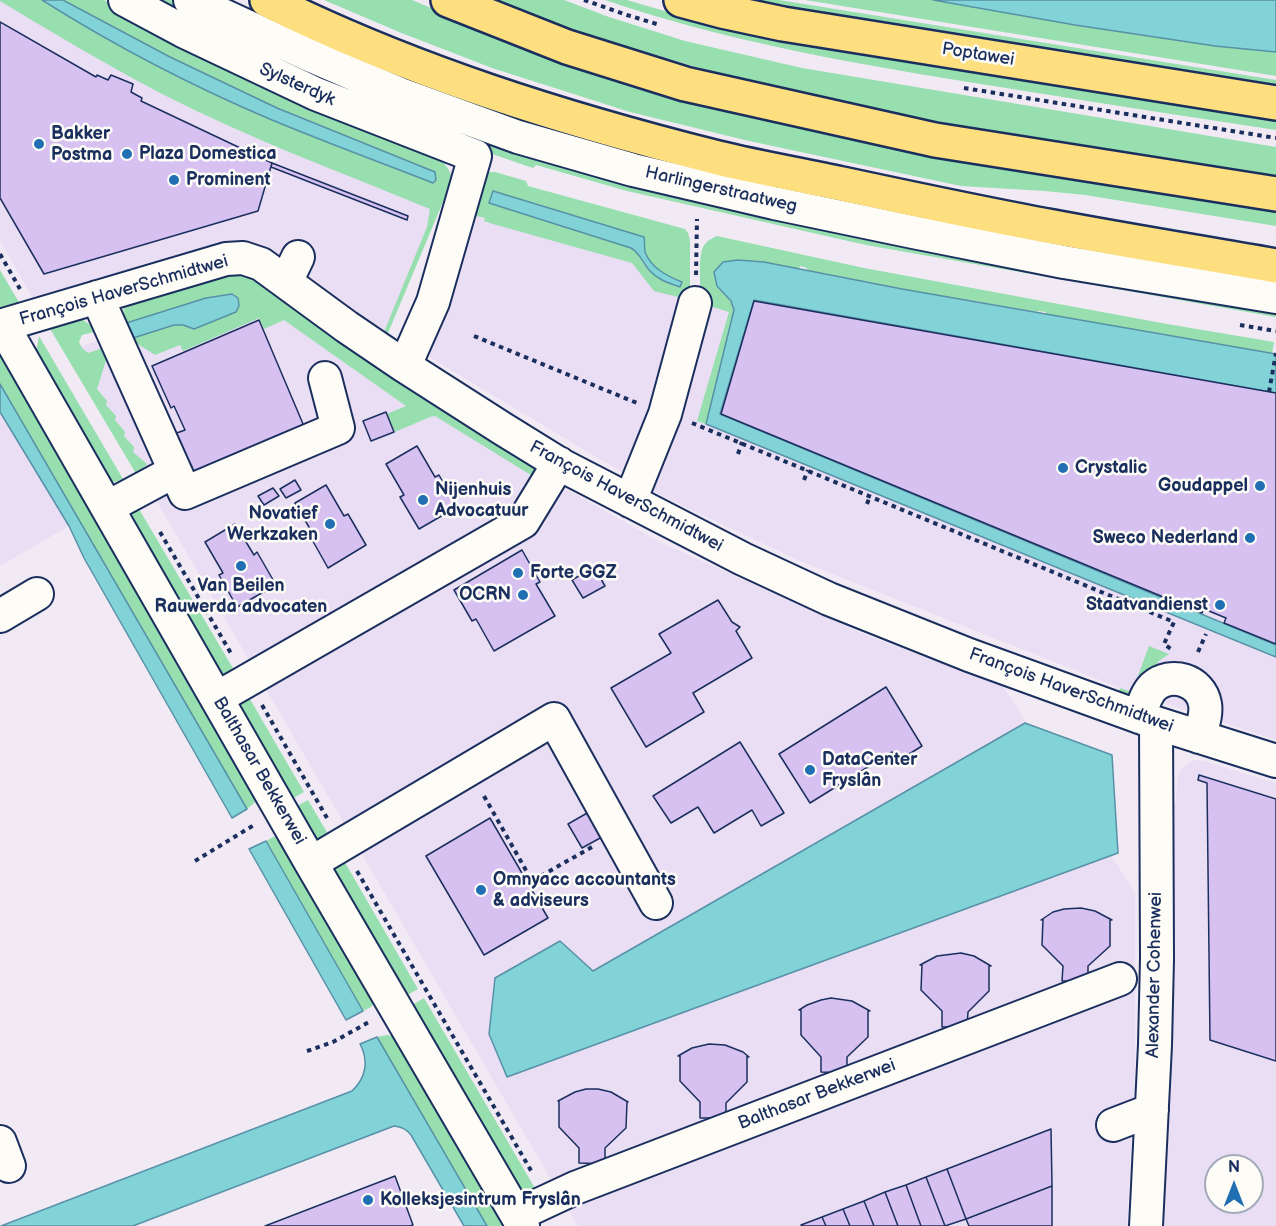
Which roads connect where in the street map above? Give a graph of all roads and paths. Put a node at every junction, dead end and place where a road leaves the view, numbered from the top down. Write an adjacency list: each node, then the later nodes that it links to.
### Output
1 (125, 0): 18 (street, Sylsterdyk)
2 (190, 0): 12 (street, Harlingerstraatweg)
3 (267, 0): 10 (main road, Harlingerstraatweg)
4 (448, 0): 7 (main road)
5 (681, 0): 6 (main road, Poptawei)
6 (1276, 103)
7 (1276, 194)
8 (697, 219): 13 (path)
9 (0, 254): 14 (path)
10 (1276, 266)
11 (98, 297): 14 (street, François HaverSchmidtwei); 18 (street, François HaverSchmidtwei); 26 (street)
12 (1276, 297)
13 (695, 303): 21 (street)
14 (36, 316): 15 (street, François HaverSchmidtwei)
15 (1, 326): 31 (street, Balthasar Bekkerwei)
16 (474, 336): 21 (path)
17 (1276, 353): 20 (path)
18 (403, 365): 24 (street, François HaverSchmidtwei)
19 (325, 378): 26 (street)
20 (1269, 392)
21 (665, 414): 22 (path); 29 (street)
22 (742, 442): 23 (path); 25 (path)
23 (738, 454)
24 (559, 463): 29 (street, François HaverSchmidtwei); 44 (street)
25 (808, 470): 27 (path); 28 (path)
26 (175, 471): 31 (street)
27 (804, 480)
28 (870, 496): 30 (path); 32 (path)
29 (630, 501): 46 (street, François HaverSchmidtwei)
30 (867, 504)
31 (108, 507): 45 (street, Balthasar Bekkerwei)
32 (940, 525): 33 (path); 35 (path)
33 (937, 531)
34 (160, 532): 44 (path)
35 (1010, 554): 36 (path); 37 (path)
36 (1007, 561)
37 (1074, 581): 38 (path); 40 (path)
38 (1072, 587)
39 (37, 594): 42 (street)
40 (1139, 607): 41 (path); 43 (path)
41 (1137, 614)
42 (0, 616)
43 (1174, 651)
44 (248, 681): 45 (street); 51 (path)
45 (217, 698): 52 (street, Balthasar Bekkerwei)
46 (1148, 720): 47 (street, François HaverSchmidtwei); 47 (street); 55 (street, Alexander Cohenwei)
47 (1199, 737): 48 (street, François HaverSchmidtwei)
48 (1276, 760)
49 (469, 769): 50 (path); 50 (street); 51 (street)
50 (617, 833): 53 (street)
51 (342, 844): 52 (street); 57 (path)
52 (311, 862): 58 (street, Balthasar Bekkerwei)
53 (656, 903)
54 (1120, 980): 57 (street, Balthasar Bekkerwei)
55 (1152, 1110): 56 (street); 59 (street, Alexander Cohenwei)
56 (1113, 1125)
57 (548, 1199): 58 (street, Balthasar Bekkerwei)
58 (520, 1221)
59 (1146, 1226)

